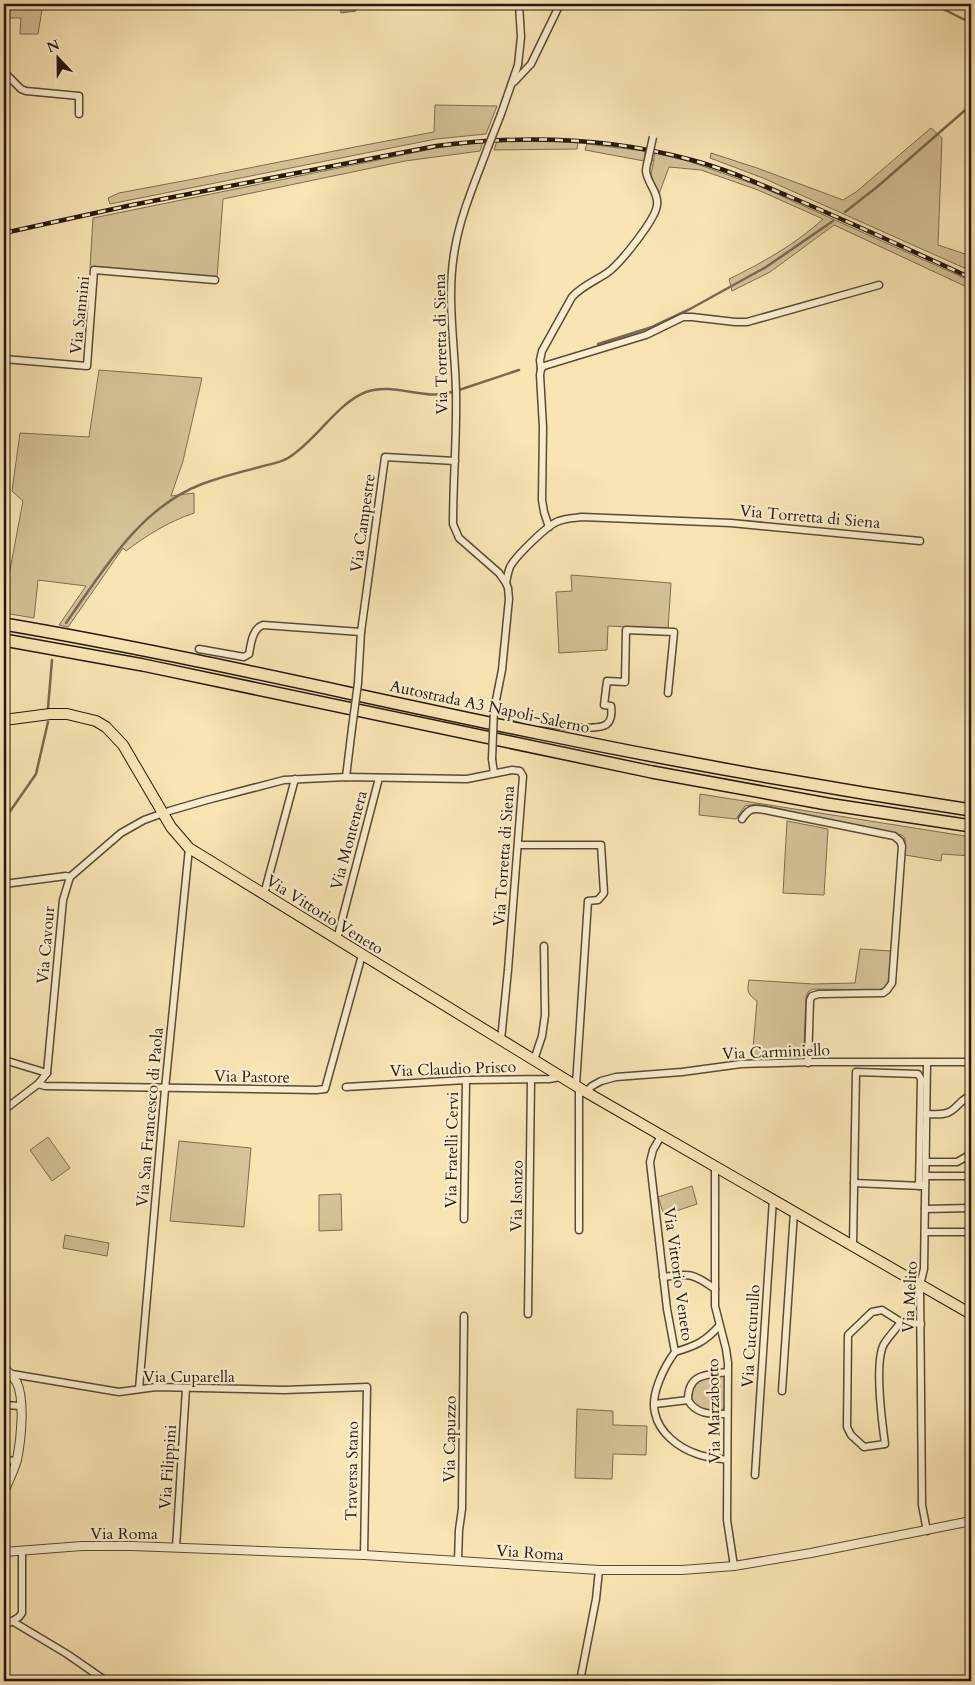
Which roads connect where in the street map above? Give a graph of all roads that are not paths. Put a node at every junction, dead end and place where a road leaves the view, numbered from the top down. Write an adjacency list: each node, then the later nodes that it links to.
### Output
1 (519, 4): 6 (street, Via Torretta di Siena)
2 (560, 4): 6 (street)
3 (964, 4): 4 (street)
4 (971, 8)
5 (4, 72): 7 (street)
6 (511, 84): 13 (street, Via Torretta di Siena, bridge)
7 (79, 114)
8 (653, 138): 12 (street, bridge)
9 (215, 280): 11 (street, Via Sannini)
10 (879, 285): 12 (street)
11 (4, 359)
12 (542, 369): 14 (street)
13 (455, 461): 16 (street, Via Torretta di Siena); 18 (street, Via Campestre)
14 (549, 527): 15 (street, Via Torretta di Siena); 16 (street, Via Torretta di Siena)
15 (920, 541)
16 (506, 583): 22 (street, Via Torretta di Siena)
17 (4, 624): 28 (highway, Autostrada A3 Napoli-Salerno)
18 (361, 632): 20 (street); 25 (street, Via Campestre, bridge)
19 (4, 640): 31 (highway, Autostrada A3 Napoli-Salerno)
20 (199, 649)
21 (668, 693): 22 (street)
22 (495, 707): 24 (street, Via Torretta di Siena, bridge)
23 (4, 720): 29 (main road, Via Vittorio Veneto)
24 (494, 773): 26 (street); 32 (street, Via Torretta di Siena)
25 (346, 777): 26 (street); 27 (street)
26 (379, 778): 37 (street, Via Montenera)
27 (295, 779): 29 (street); 36 (street)
28 (971, 810)
29 (163, 814): 33 (main road, Via Vittorio Veneto); 34 (street)
30 (742, 819): 43 (street)
31 (971, 826)
32 (518, 845): 40 (street, Via Torretta di Siena); 52 (street)
33 (189, 848): 36 (main road, Via Vittorio Veneto); 53 (street, Via San Francesco di Paola)
34 (70, 878): 35 (street); 46 (street, Via Cavour)
35 (4, 884)
36 (264, 894): 37 (main road, Via Vittorio Veneto)
37 (336, 939): 39 (main road, Via Vittorio Veneto)
38 (544, 946): 42 (street)
39 (362, 955): 40 (main road, Via Vittorio Veneto); 53 (street, Via Pastore)
40 (501, 1040): 42 (main road, Via Vittorio Veneto)
41 (4, 1060): 46 (street)
42 (534, 1060): 47 (main road, Via Vittorio Veneto)
43 (808, 1062): 45 (street, Via Carminiello); 52 (street, Via Carminiello)
44 (971, 1062): 45 (street, Via Carminiello)
45 (927, 1063): 56 (street, Via Melito)
46 (47, 1073): 50 (street)
47 (562, 1077): 49 (street, Via Claudio Prisco); 52 (main road, Via Vittorio Veneto)
48 (466, 1080): 49 (street, Via Claudio Prisco); 51 (street, Via Claudio Prisco); 69 (street, Via Fratelli Cervi)
49 (531, 1080): 77 (street, Via Isonzo)
50 (38, 1084): 53 (street, Via Pastore); 55 (street)
51 (346, 1087)
52 (580, 1088): 57 (main road, Via Vittorio Veneto); 70 (street)
53 (165, 1089): 87 (street, Via San Francesco di Paola)
54 (971, 1096): 56 (street)
55 (4, 1110)
56 (926, 1114): 59 (street, Via Melito)
57 (661, 1136): 60 (main road, Via Vittorio Veneto); 74 (street, Via Vittorio Veneto)
58 (971, 1154): 59 (street)
59 (926, 1162): 61 (street, Via Melito)
60 (715, 1167): 65 (main road, Via Vittorio Veneto); 76 (street, Via Marzabotto)
61 (926, 1176): 62 (street); 64 (street, Via Melito)
62 (971, 1176)
63 (854, 1183): 64 (street); 64 (street); 73 (street)
64 (922, 1186): 67 (street, Via Melito)
65 (773, 1198): 68 (main road, Via Vittorio Veneto); 99 (street, Via Cuccurullo)
66 (971, 1208): 67 (street)
67 (925, 1209): 71 (street, Via Melito)
68 (794, 1212): 73 (main road, Via Vittorio Veneto); 90 (street)
69 (464, 1219)
70 (579, 1230)
71 (925, 1232): 72 (street); 75 (street, Via Melito)
72 (971, 1232)
73 (853, 1246): 75 (main road, Via Vittorio Veneto)
74 (663, 1277): 76 (street); 83 (street, Via Vittorio Veneto)
75 (920, 1285): 78 (main road, Via Vittorio Veneto); 81 (street, Via Melito)
76 (715, 1288): 82 (street, Via Marzabotto)
77 (528, 1314)
78 (971, 1314)
79 (464, 1316): 107 (street, Via Capuzzo)
80 (901, 1322): 80 (street); 81 (street)
81 (921, 1324): 102 (street, Via Melito)
82 (719, 1326): 83 (street); 85 (street, Via Marzabotto)
83 (675, 1352): 92 (street, Via Vittorio Veneto)
84 (4, 1368): 86 (street)
85 (727, 1372): 91 (street); 95 (street, Via Marzabotto)
86 (12, 1374): 87 (street, Via Cuparella); 94 (street)
87 (139, 1388): 88 (street, Via Cuparella)
88 (186, 1388): 89 (street, Via Cuparella); 103 (street, Via Filippini)
89 (367, 1388): 106 (street, Traversa Stano)
90 (782, 1391)
91 (688, 1400): 92 (street); 95 (street)
92 (655, 1404): 97 (street, Via Vittorio Veneto)
93 (4, 1405): 94 (street)
94 (21, 1406): 98 (street)
95 (727, 1414): 97 (street, Via Marzabotto)
96 (4, 1460): 98 (street)
97 (728, 1460): 108 (street, Via Marzabotto)
98 (16, 1461): 100 (street)
99 (754, 1475)
100 (4, 1492)
101 (971, 1521): 102 (street, Via Roma)
102 (927, 1531): 108 (street, Via Roma)
103 (176, 1547): 104 (street, Via Roma); 106 (street, Via Roma)
104 (22, 1551): 105 (street, Via Roma); 110 (street)
105 (4, 1552)
106 (364, 1555): 107 (street, Via Roma)
107 (458, 1561): 109 (street, Via Roma)
108 (734, 1566): 109 (street, Via Roma)
109 (599, 1570): 113 (street)
110 (12, 1621): 111 (street); 112 (street)
111 (4, 1626)
112 (106, 1681)
113 (580, 1681)

